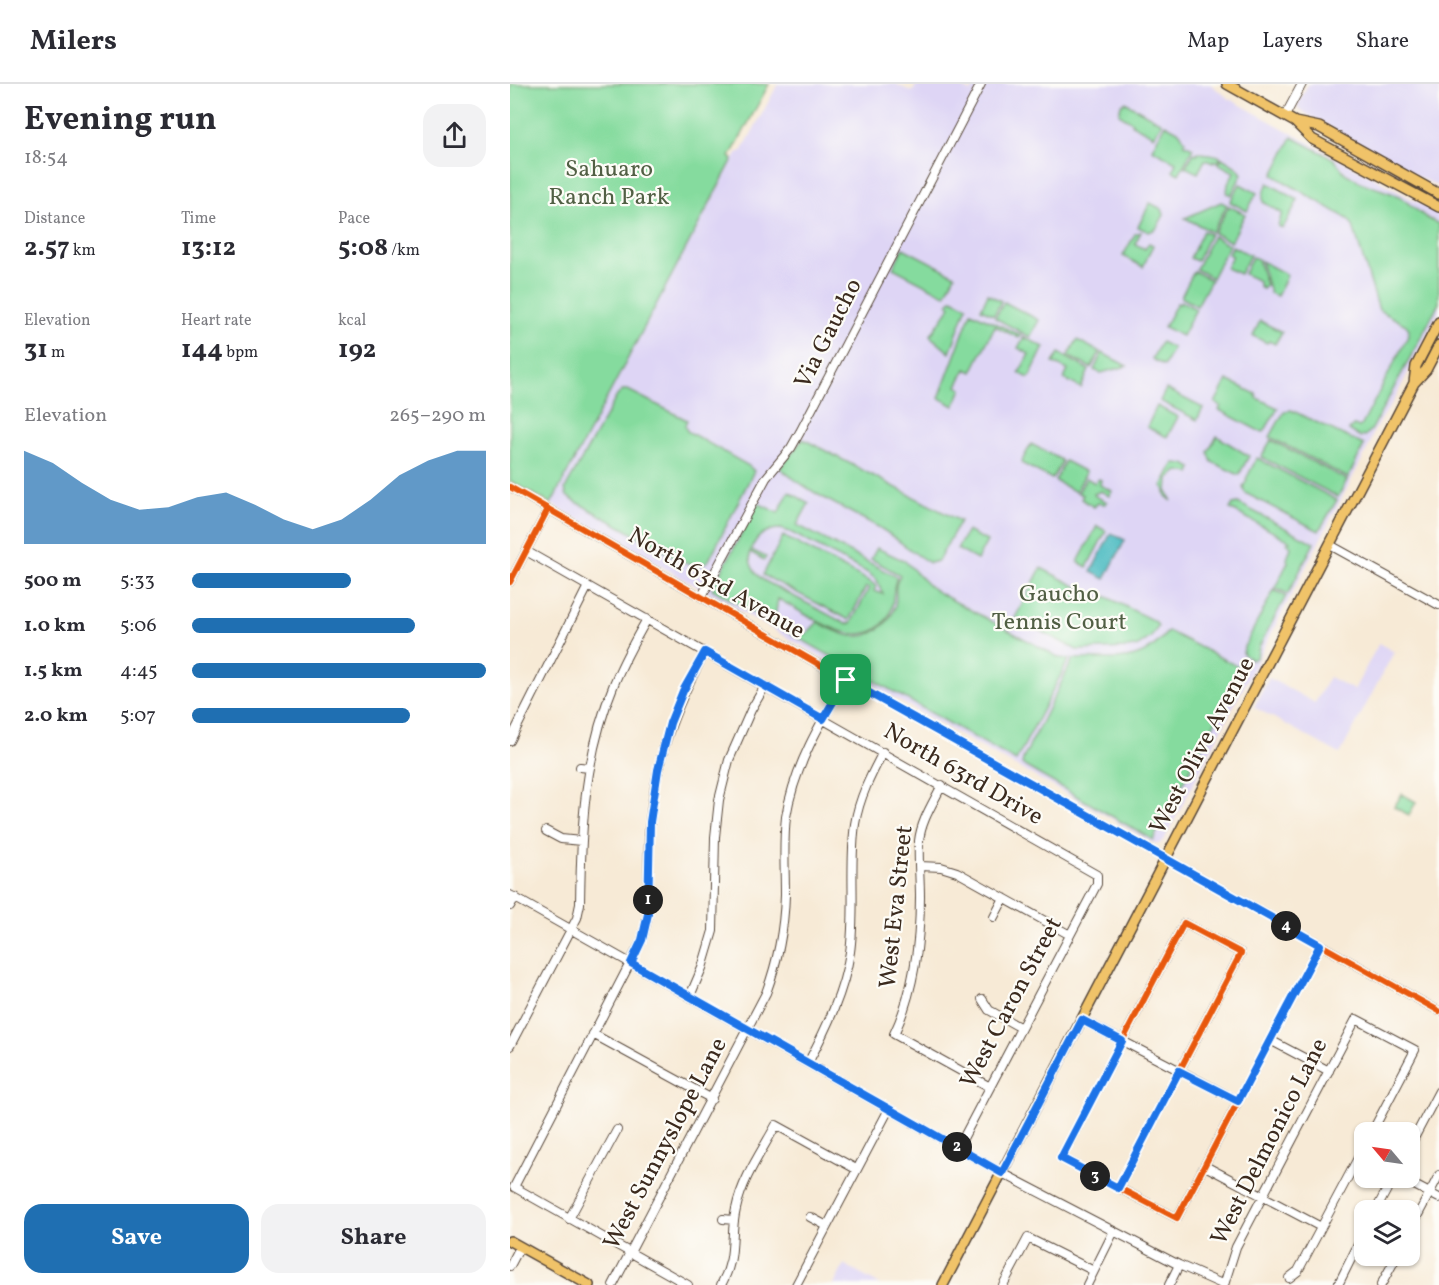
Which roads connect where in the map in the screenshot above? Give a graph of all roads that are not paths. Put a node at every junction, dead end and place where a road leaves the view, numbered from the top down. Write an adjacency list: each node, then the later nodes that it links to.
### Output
1 (981, 84): 19 (street, Via Gaucho)
2 (1227, 84): 4 (main road)
3 (1302, 84): 4 (street)
4 (1285, 116): 5 (main road)
5 (1295, 122): 6 (main road); 7 (main road)
6 (1337, 152): 7 (main road); 9 (main road)
7 (1385, 164): 8 (main road)
8 (1439, 194)
9 (1439, 207)
10 (1439, 322): 12 (main road, West Olive Avenue)
11 (1439, 345): 12 (main road, West Olive Avenue)
12 (1414, 383): 15 (main road, West Olive Avenue)
13 (510, 488): 14 (street, North 63rd Avenue)
14 (549, 509): 16 (street); 19 (street, North 63rd Avenue)
15 (1330, 545): 20 (street); 31 (main road, West Olive Avenue)
16 (526, 551): 17 (street); 18 (street, North 63rd Drive)
17 (510, 582)
18 (588, 586): 21 (street, North 63rd Drive); 26 (street)
19 (702, 596): 23 (street, North 63rd Avenue)
20 (1439, 605)
21 (647, 619): 22 (street, North 63rd Drive); 30 (street)
22 (705, 652): 24 (street, North 63rd Drive); 41 (street)
23 (846, 680): 25 (street, West Sunnyslope Lane); 31 (street, North 63rd Avenue)
24 (765, 686): 25 (street, North 63rd Drive); 42 (street)
25 (823, 719): 27 (street, North 63rd Drive); 47 (street, West Sunnyslope Lane)
26 (510, 741)
27 (883, 752): 28 (street, North 63rd Drive); 52 (street)
28 (942, 785): 32 (street, West Eva Street); 33 (street, North 63rd Drive)
29 (546, 831): 30 (street)
30 (581, 841): 38 (street)
31 (1166, 859): 40 (street, North 63rd Avenue); 45 (main road, West Olive Avenue)
32 (920, 866): 35 (street); 55 (street, West Eva Street)
33 (1097, 875): 39 (street, West Caron Street)
34 (512, 896): 36 (street); 38 (street)
35 (1004, 898): 37 (street); 39 (street)
36 (510, 906)
37 (994, 917)
38 (571, 930): 41 (street); 51 (street)
39 (1070, 935): 46 (street, West Caron Street)
40 (1320, 945): 44 (street, North 63rd Avenue); 49 (street)
41 (631, 963): 42 (street); 48 (street)
42 (690, 996): 47 (street)
43 (982, 999): 46 (street)
44 (1439, 1011)
45 (1082, 1020): 50 (street); 67 (main road, West Olive Avenue)
46 (1021, 1028): 55 (street, West Caron Street)
47 (748, 1029): 52 (street); 57 (street, West Sunnyslope Lane)
48 (593, 1034): 57 (street); 76 (street)
49 (1270, 1040): 54 (street); 58 (street)
50 (1122, 1041): 53 (street); 53 (street); 69 (street)
51 (510, 1046)
52 (808, 1063): 59 (street)
53 (1179, 1071): 58 (street); 69 (street)
54 (1329, 1071): 60 (street, West Delmonico Lane); 72 (street, West Delmonico Lane)
55 (990, 1087): 63 (street, West Caron Street)
56 (1439, 1091): 61 (street)
57 (711, 1099): 86 (street, West Sunnyslope Lane)
58 (1238, 1101): 64 (street)
59 (888, 1109): 63 (street); 65 (street)
60 (1377, 1122)
61 (1420, 1127)
62 (617, 1130): 76 (street)
63 (958, 1148): 67 (street)
64 (1205, 1166): 69 (street); 72 (street)
65 (856, 1169): 78 (street); 79 (street)
66 (1354, 1171): 80 (street)
67 (1002, 1173): 81 (street); 98 (main road, West Olive Avenue)
68 (1439, 1175): 71 (street)
69 (1118, 1188)
70 (1420, 1188): 71 (street)
71 (1429, 1193): 73 (street); 74 (street)
72 (1263, 1197): 80 (street); 102 (street, West Delmonico Lane)
73 (1439, 1198)
74 (1420, 1211)
75 (810, 1217): 79 (street)
76 (569, 1219): 86 (street)
77 (723, 1219): 78 (street)
78 (734, 1220): 84 (street)
79 (827, 1226): 97 (street)
80 (1321, 1227): 92 (street)
81 (1114, 1231): 88 (street); 91 (street)
82 (510, 1241): 83 (main road)
83 (520, 1246): 89 (street); 93 (main road)
84 (734, 1246): 85 (street); 96 (street)
85 (744, 1246)
86 (631, 1253): 94 (street, West Sunnyslope Lane); 95 (street)
87 (1354, 1253): 103 (street)
88 (1179, 1265): 101 (street); 102 (street)
89 (510, 1266)
90 (1391, 1266): 104 (street)
91 (1094, 1271): 99 (street); 100 (street)
92 (1289, 1278)
93 (589, 1285)
94 (613, 1285)
95 (688, 1285)
96 (721, 1285)
97 (796, 1285)
98 (943, 1285)
99 (1003, 1285)
100 (1087, 1285)
101 (1169, 1285)
102 (1224, 1285)
103 (1338, 1285)
104 (1381, 1285)

